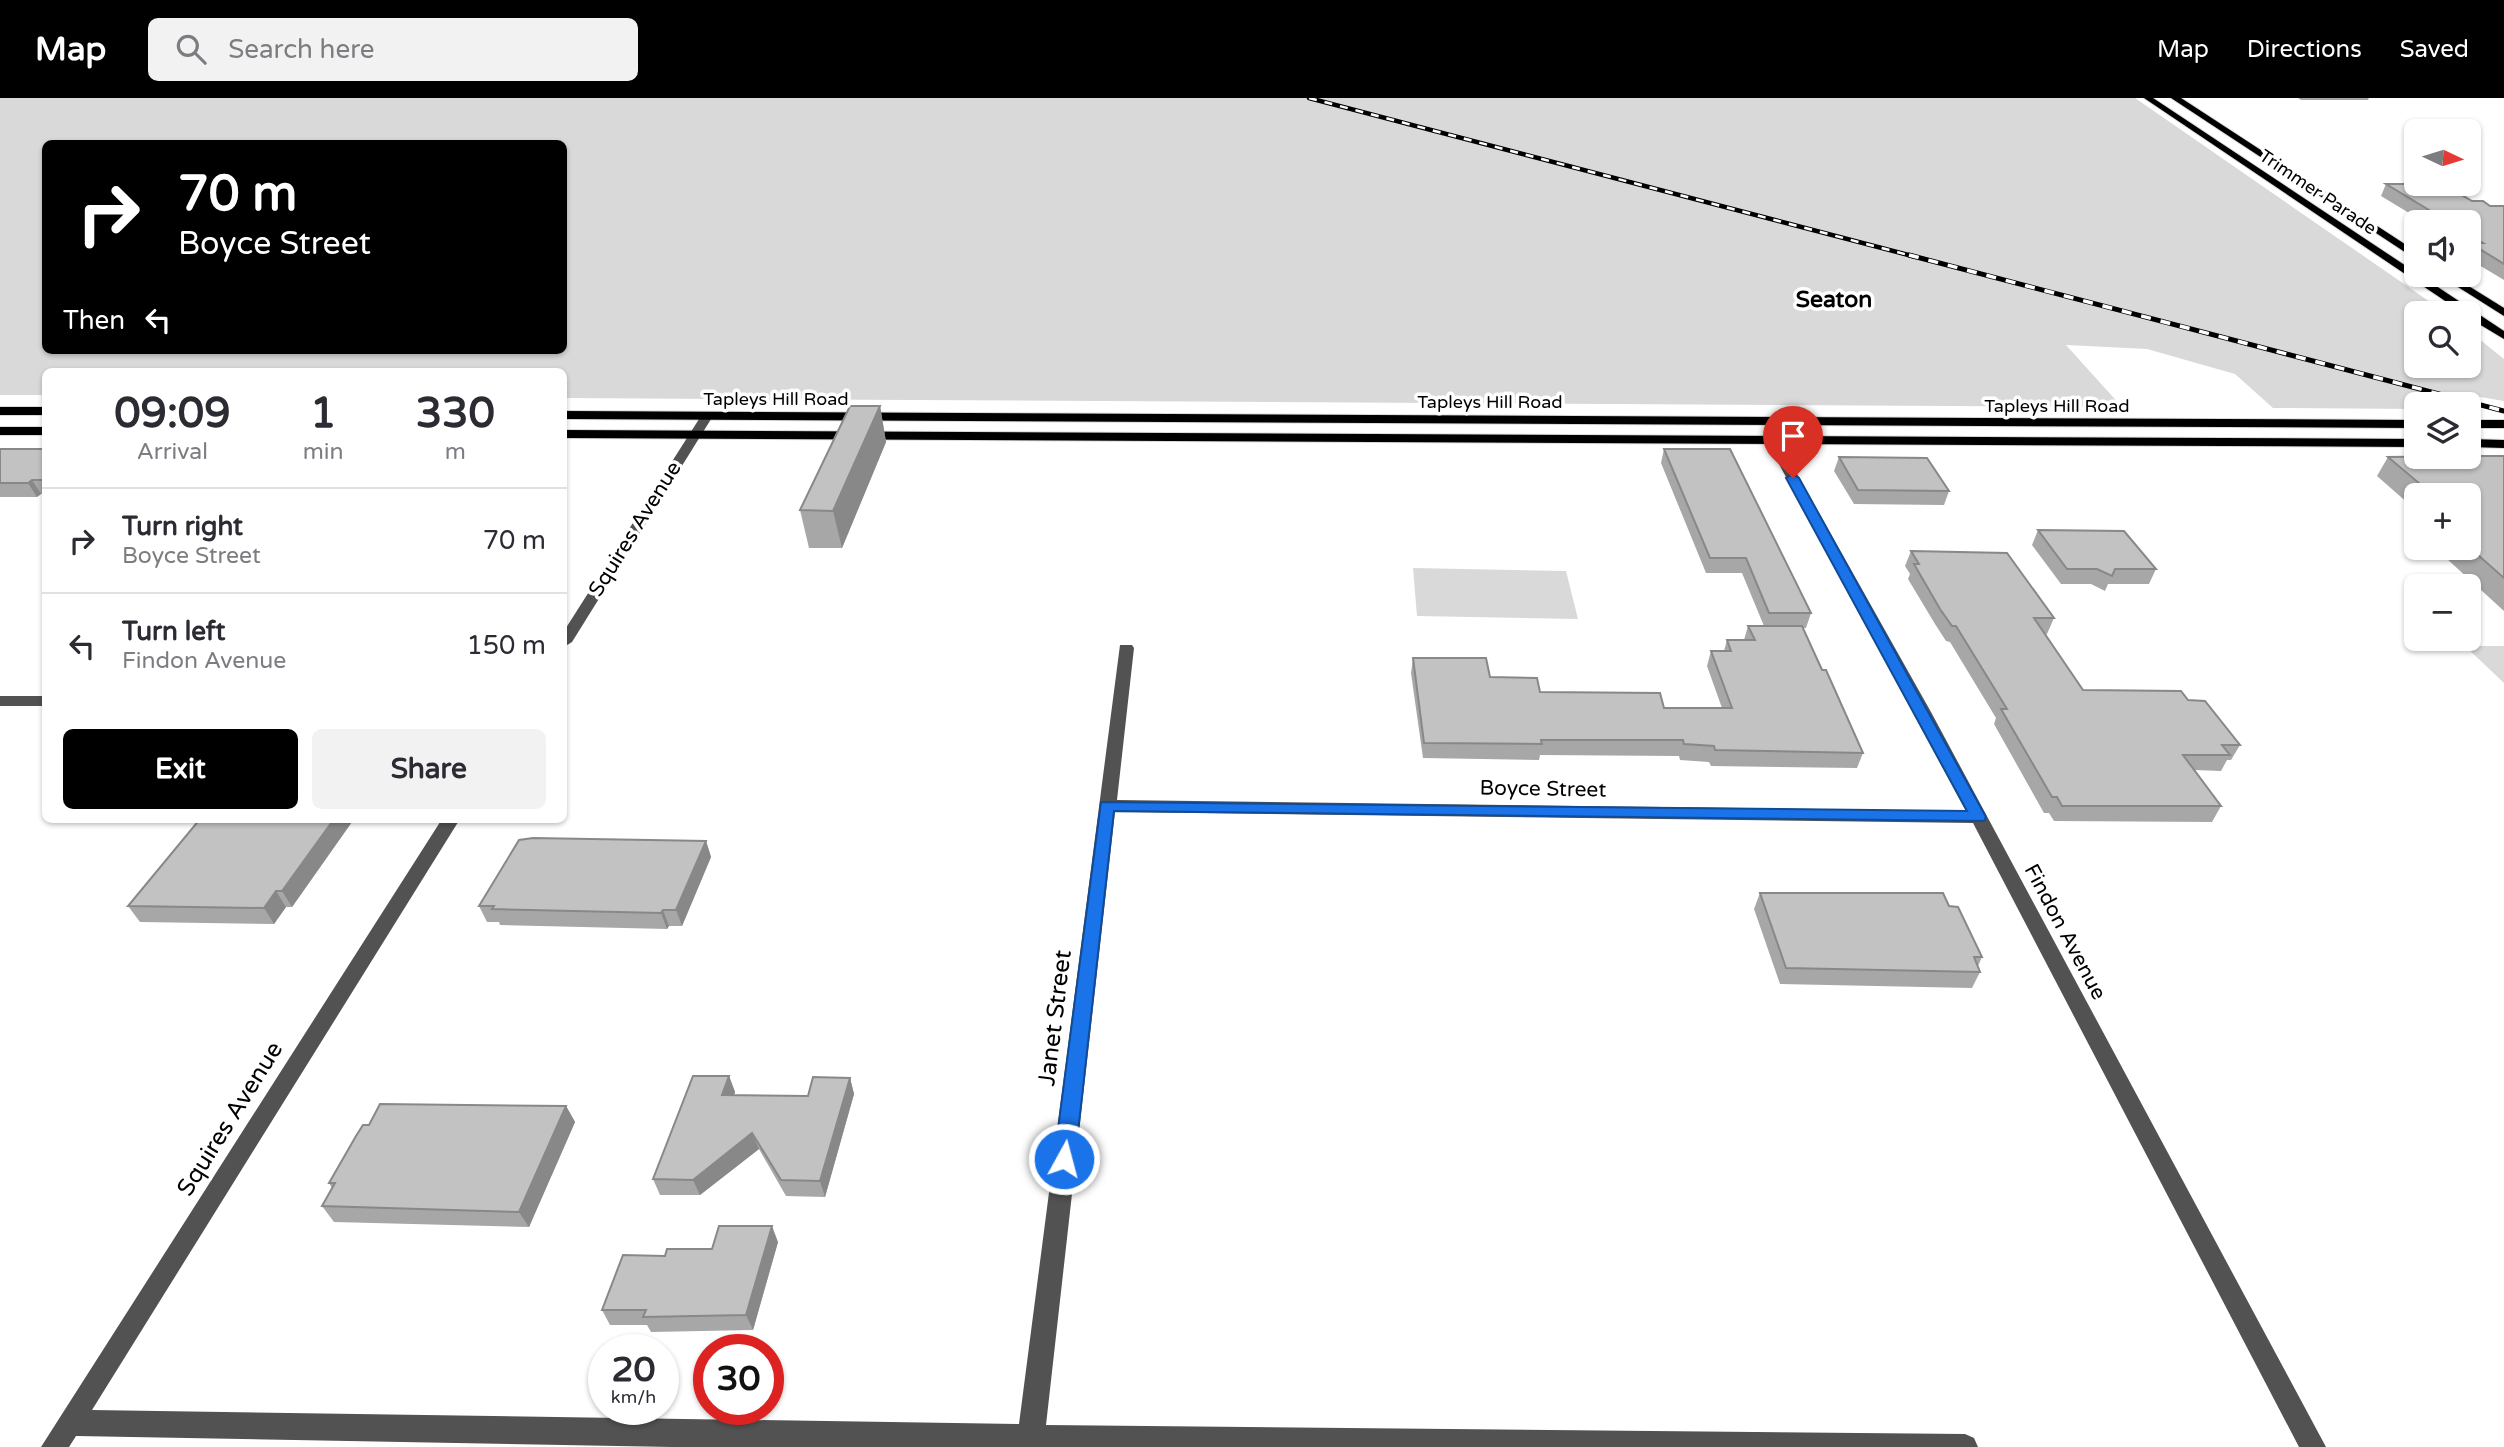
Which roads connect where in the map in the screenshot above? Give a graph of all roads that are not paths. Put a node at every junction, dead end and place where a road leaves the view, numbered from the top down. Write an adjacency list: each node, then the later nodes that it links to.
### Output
1 (2148, 98): 6 (main road, Trimmer Parade)
2 (2175, 98): 3 (main road, Trimmer Parade)
3 (2404, 248)
4 (2463, 287): 5 (main road)
5 (2504, 313)
6 (2504, 336)
7 (0, 411): 8 (main road)
8 (42, 411)
9 (567, 415): 10 (main road, Tapleys Hill Road)
10 (707, 416): 11 (main road, Tapleys Hill Road); 17 (street, Squires Avenue)
11 (2404, 424)
12 (2481, 424): 13 (main road)
13 (2504, 424)
14 (0, 431): 15 (main road)
15 (42, 431)
16 (567, 434): 17 (main road, Tapleys Hill Road)
17 (695, 435): 18 (main road, Tapleys Hill Road); 22 (street, Squires Avenue)
18 (1772, 440): 19 (main road, Tapleys Hill Road); 27 (street, Findon Avenue)
19 (2404, 443)
20 (2481, 443): 21 (main road)
21 (2504, 444)
22 (567, 637)
23 (1126, 648): 26 (street, Janet Street)
24 (0, 701): 25 (street)
25 (42, 701)
26 (1107, 806): 27 (street, Boyce Street); 30 (street, Janet Street)
27 (1978, 817): 33 (street, Findon Avenue)
28 (448, 823): 29 (street, Squires Avenue)
29 (69, 1423): 30 (street); 31 (street, Squires Avenue)
30 (1031, 1437): 32 (street)
31 (54, 1447)
32 (1965, 1447)
33 (2314, 1447)

